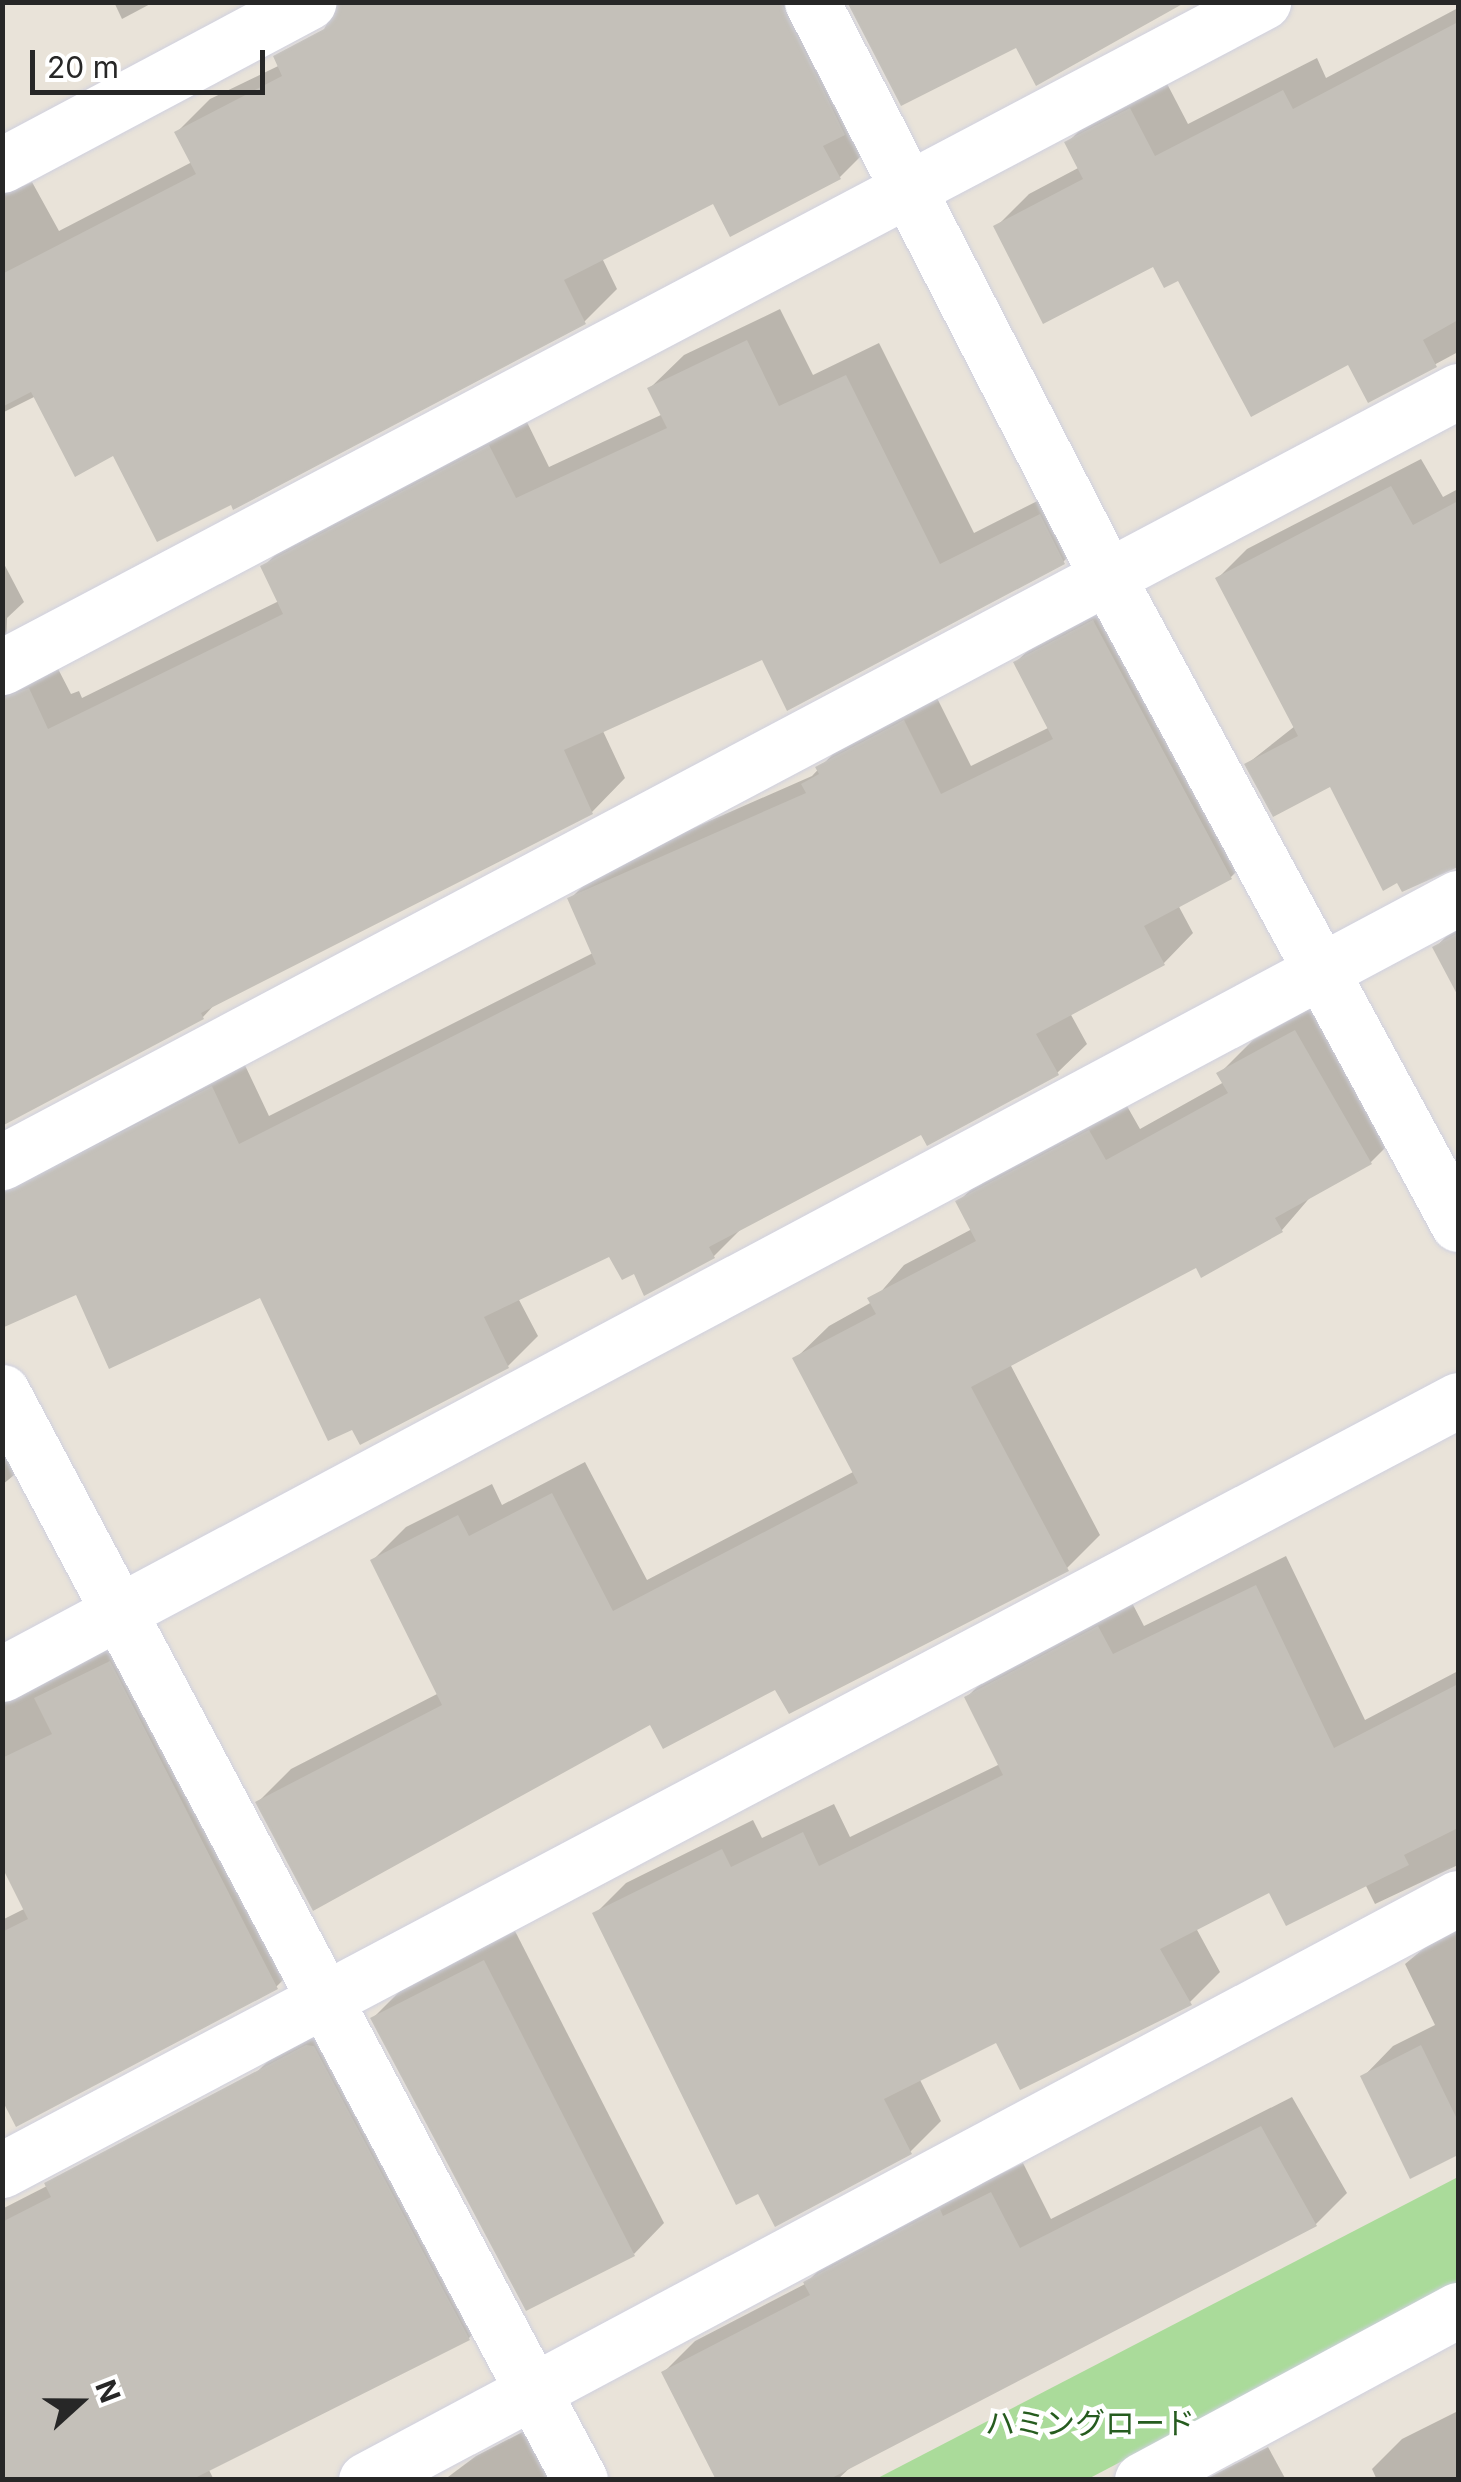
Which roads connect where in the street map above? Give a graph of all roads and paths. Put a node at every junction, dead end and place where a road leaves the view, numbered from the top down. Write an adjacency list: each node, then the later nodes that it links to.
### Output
1 (308, 2): 4 (street)
2 (812, 2): 5 (street)
3 (1264, 2): 5 (street)
4 (2, 166)
5 (910, 188): 7 (street); 8 (street)
6 (1458, 392): 7 (street)
7 (1107, 576): 10 (street); 11 (street)
8 (2, 667)
9 (1458, 898): 10 (street)
10 (1319, 971): 12 (street); 15 (street)
11 (2, 1162)
12 (1458, 1224)
13 (2, 1392): 15 (street)
14 (1458, 1400): 18 (street)
15 (118, 1610): 16 (street); 18 (street)
16 (2, 1674)
17 (1458, 1898): 21 (street)
18 (328, 1996): 19 (street); 21 (street)
19 (2, 2170)
20 (1458, 2310): 24 (street)
21 (534, 2389): 22 (street); 23 (street)
22 (366, 2480)
23 (580, 2480)
24 (1142, 2480)

